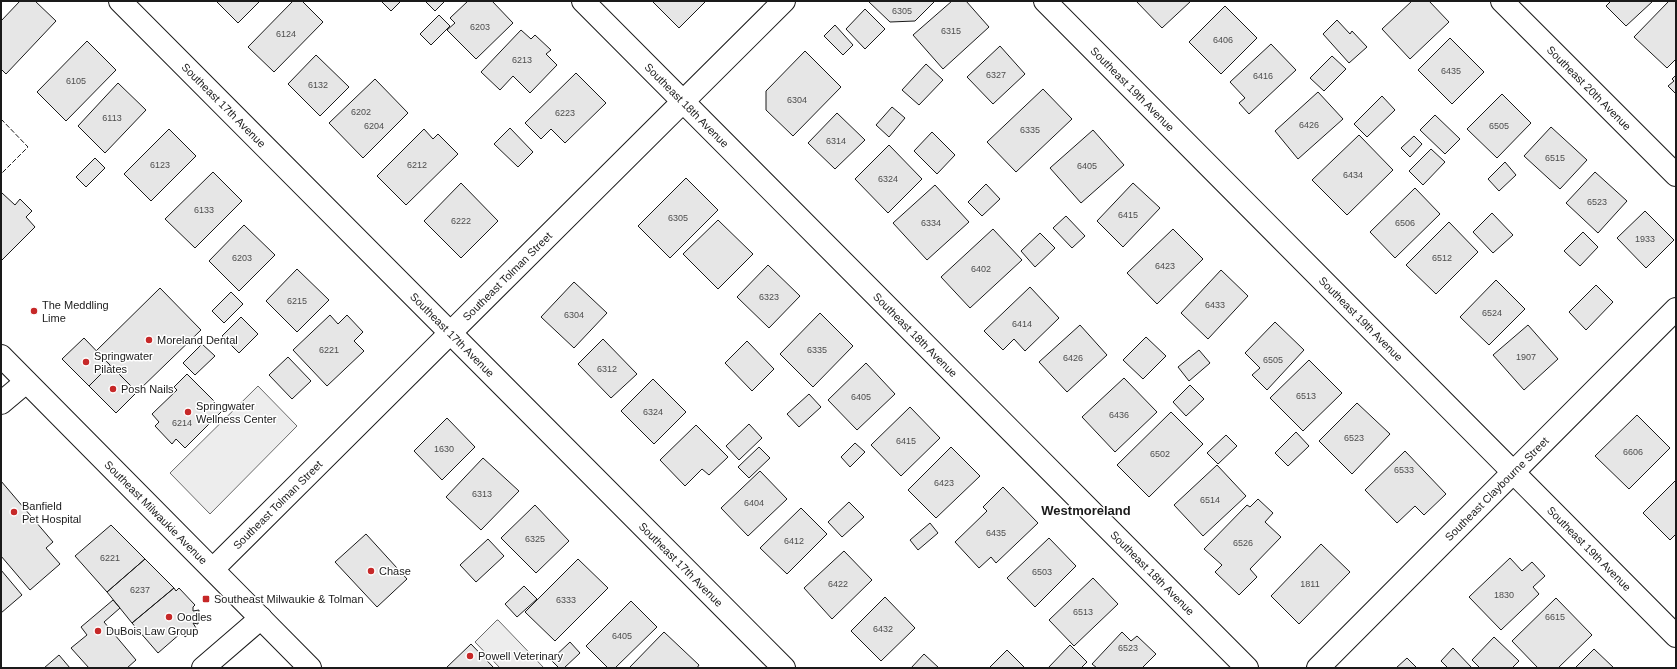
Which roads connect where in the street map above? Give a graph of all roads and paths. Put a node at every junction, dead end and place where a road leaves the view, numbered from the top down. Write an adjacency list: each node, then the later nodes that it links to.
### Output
1 (120, 1): 9 (street, Southeast 17th Avenue)
2 (583, 1): 6 (street, Southeast 18th Avenue)
3 (784, 1): 6 (street, Southeast Tolman Street)
4 (1045, 1): 13 (street, Southeast 19th Avenue)
5 (1502, 1): 7 (street, Southeast 20th Avenue)
6 (683, 102): 9 (street, Southeast Tolman Street); 20 (street, Southeast 18th Avenue)
7 (1676, 175)
8 (1676, 309): 13 (street, Southeast Claybourne Street)
9 (451, 333): 14 (street, Southeast Tolman Street); 19 (street, Southeast 17th Avenue)
10 (1, 356): 11 (street, Southeast Milwaukie Avenue)
11 (26, 382): 12 (street); 14 (street, Southeast Milwaukie Avenue)
12 (1, 402)
13 (1513, 472): 16 (street, Southeast 19th Avenue); 21 (street, Southeast Claybourne Street)
14 (213, 569): 15 (street, Southeast Milwaukie Avenue)
15 (261, 618): 17 (street); 18 (street, Southeast Milwaukie Avenue)
16 (1676, 636)
17 (203, 668)
18 (310, 668)
19 (784, 668)
20 (1247, 668)
21 (1318, 668)

